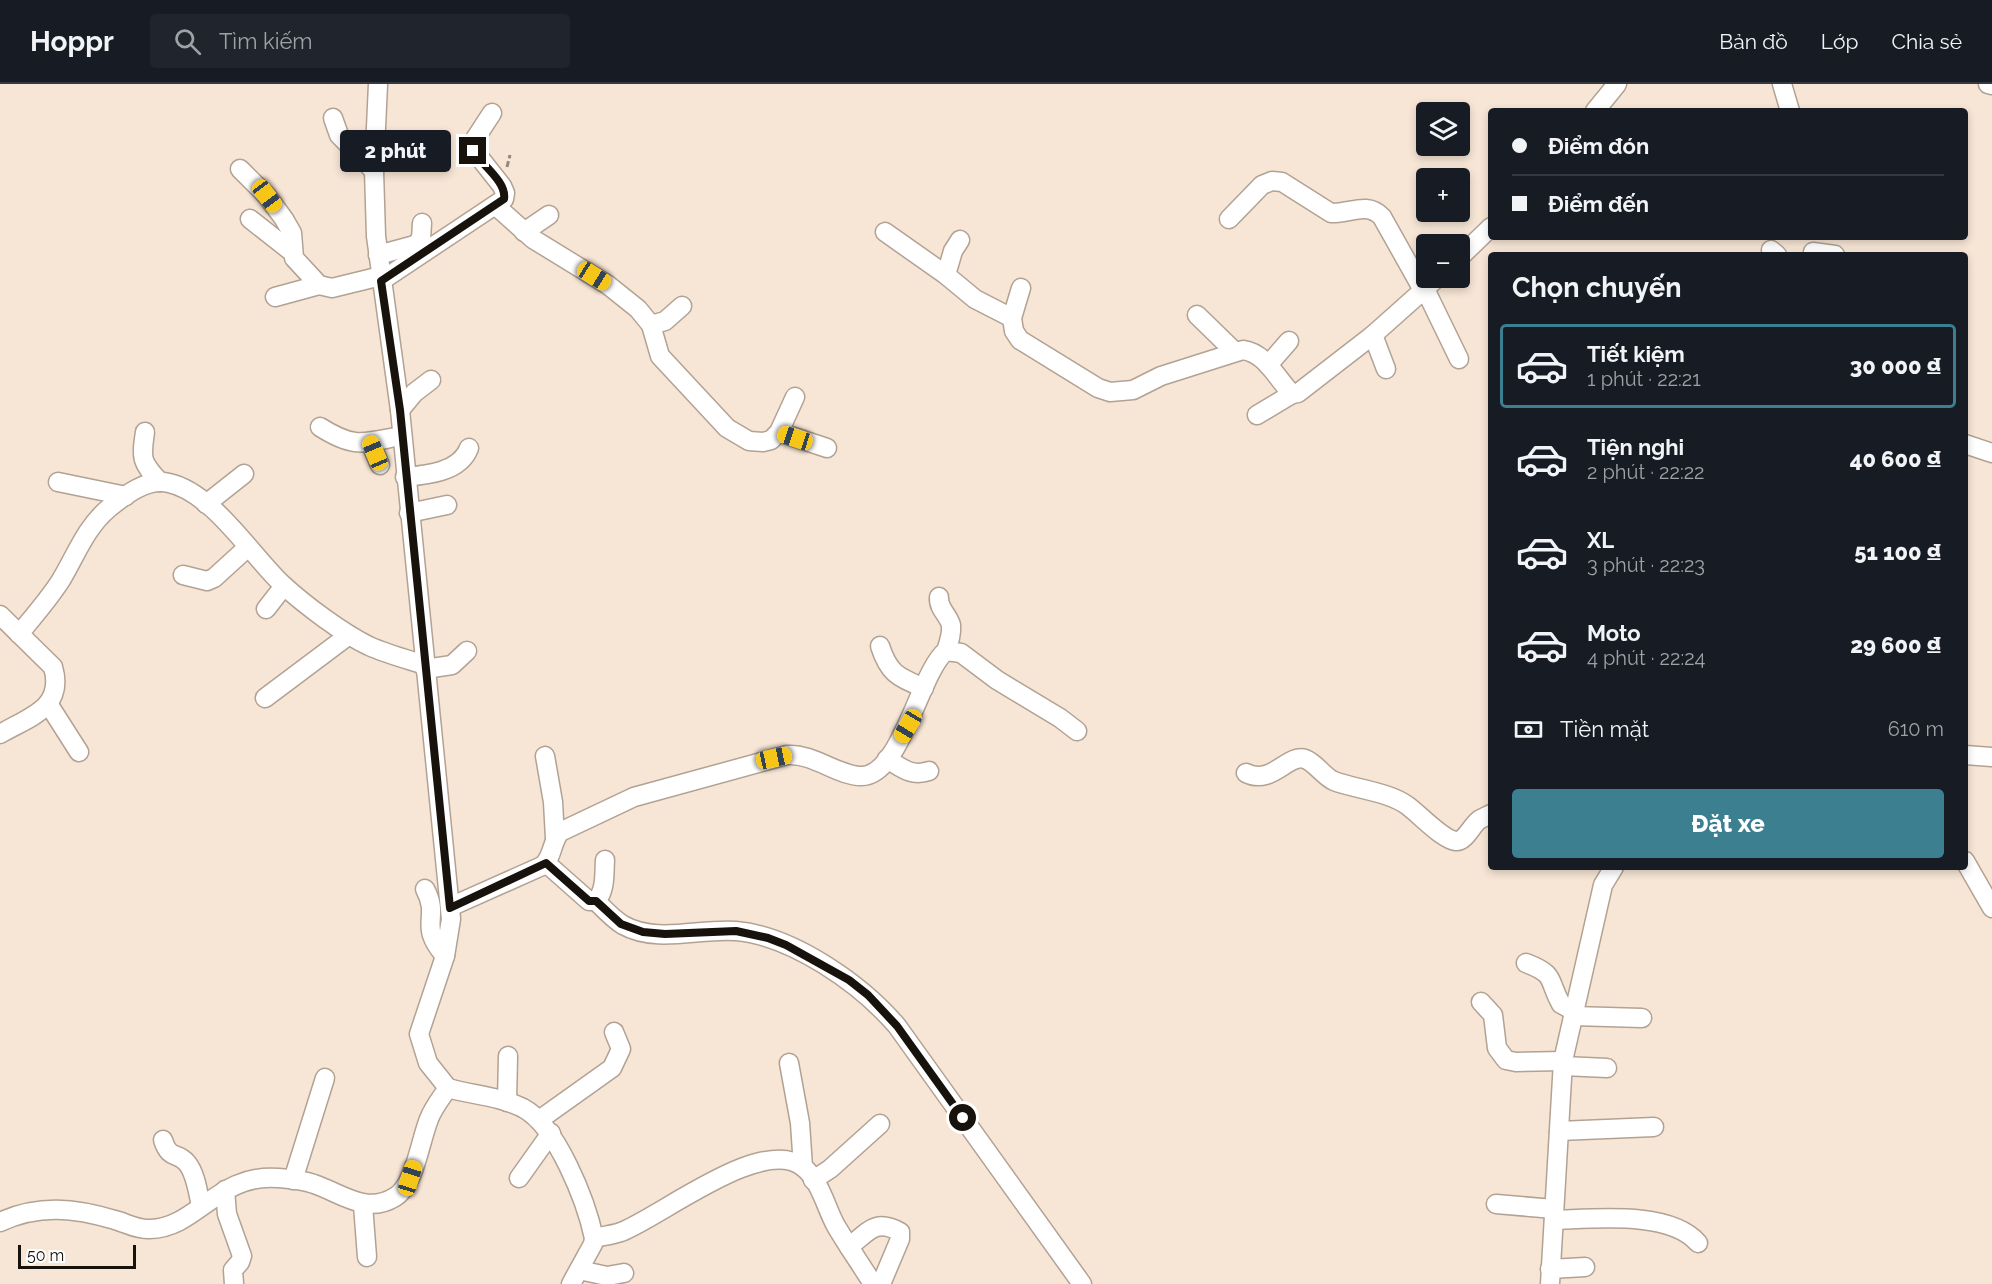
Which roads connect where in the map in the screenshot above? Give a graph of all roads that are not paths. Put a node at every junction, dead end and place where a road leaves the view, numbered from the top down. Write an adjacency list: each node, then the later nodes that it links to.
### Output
1 (378, 84): 9 (street)
2 (1617, 84): 4 (street)
3 (1782, 84): 5 (street)
4 (1597, 108)
5 (1789, 108)
6 (492, 113): 10 (street)
7 (333, 118): 9 (street)
8 (240, 169): 20 (street)
9 (374, 171): 21 (street)
10 (496, 206): 16 (street); 24 (street)
11 (549, 215): 16 (street)
12 (250, 219): 20 (street)
13 (1229, 219): 22 (street)
14 (422, 223): 21 (street)
15 (1488, 230): 19 (street)
16 (524, 232): 33 (street)
17 (885, 232): 23 (street)
18 (960, 240): 23 (street)
19 (1470, 247)
20 (292, 252): 25 (street)
21 (378, 255): 24 (street)
22 (1416, 268)
23 (946, 275): 32 (street)
24 (381, 279): 25 (street); 43 (street)
25 (319, 285): 29 (street)
26 (1021, 288): 32 (street)
27 (1426, 288): 34 (street)
28 (1429, 288): 37 (street)
29 (275, 297)
30 (682, 306): 33 (street)
31 (1197, 315): 36 (street)
32 (1012, 318): 36 (street)
33 (651, 325): 47 (street)
34 (1373, 335): 39 (street); 41 (street)
35 (1289, 341): 38 (street)
36 (1234, 351): 38 (street)
37 (1459, 359)
38 (1268, 365): 41 (street)
39 (1386, 369)
40 (431, 380): 43 (street)
41 (1292, 394): 44 (street)
42 (795, 397): 47 (street)
43 (400, 410): 48 (street)
44 (1257, 415)
45 (320, 427): 49 (street)
46 (145, 432): 58 (street)
47 (779, 432): 52 (street)
48 (401, 436): 49 (street); 56 (street)
49 (370, 442): 54 (street)
50 (1968, 445): 53 (street)
51 (469, 448): 56 (street)
52 (827, 448)
53 (1992, 453)
54 (380, 465)
55 (244, 474): 60 (street)
56 (405, 477): 62 (street)
57 (58, 482): 59 (street)
58 (160, 482): 59 (street); 60 (street)
59 (126, 496): 69 (street)
60 (206, 504): 63 (street)
61 (447, 505): 62 (street)
62 (409, 513): 74 (street)
63 (248, 547): 64 (street); 65 (street)
64 (183, 575)
65 (284, 586): 67 (street); 70 (street)
66 (939, 597): 73 (street)
67 (266, 609)
68 (0, 615): 69 (street)
69 (19, 634): 77 (street)
70 (349, 635): 74 (street); 76 (street)
71 (880, 646): 75 (street)
72 (467, 651): 74 (street)
73 (946, 651): 75 (street); 79 (street)
74 (425, 667): 95 (street)
75 (924, 688): 84 (street)
76 (265, 698)
77 (49, 705): 78 (street); 80 (street)
78 (1, 731)
79 (1077, 731)
80 (78, 752)
81 (1968, 755): 83 (street)
82 (545, 756): 88 (street)
83 (1992, 757)
84 (887, 759): 85 (street); 88 (street)
85 (929, 771)
86 (1246, 774): 87 (street)
87 (1488, 815)
88 (555, 838): 90 (street)
89 (605, 860): 94 (street)
90 (546, 863): 94 (street); 95 (street)
91 (1968, 866): 96 (street)
92 (1612, 870): 100 (street)
93 (425, 889): 97 (street)
94 (596, 901): 135 (street)
95 (450, 908): 97 (street)
96 (1992, 908)
97 (445, 956): 108 (street)
98 (1526, 963): 100 (street)
99 (1481, 1002): 105 (street)
100 (1574, 1013): 101 (street); 105 (street)
101 (1642, 1018)
102 (614, 1032): 111 (street)
103 (508, 1056): 109 (street)
104 (789, 1062): 115 (street)
105 (1563, 1064): 106 (street); 113 (street)
106 (1607, 1068)
107 (325, 1078): 117 (street)
108 (448, 1088): 109 (street); 120 (street)
109 (507, 1102): 111 (street)
110 (880, 1124): 115 (street)
111 (545, 1127): 116 (street); 124 (street)
112 (1654, 1127): 113 (street)
113 (1559, 1131): 122 (street)
114 (163, 1140): 121 (street)
115 (808, 1173): 124 (street); 126 (street)
116 (519, 1178)
117 (293, 1180): 118 (street); 120 (street)
118 (225, 1190): 121 (street); 132 (street)
119 (1496, 1204): 122 (street)
120 (363, 1205): 127 (street)
121 (201, 1206): 123 (street)
122 (1554, 1214): 125 (street); 131 (street)
123 (0, 1222)
124 (594, 1238): 130 (street)
125 (1698, 1243)
126 (849, 1247): 133 (street); 134 (street)
127 (367, 1257)
128 (1585, 1267): 131 (street)
129 (624, 1274): 130 (street)
130 (575, 1277)
131 (1550, 1277)
132 (234, 1284)
133 (873, 1284)
134 (881, 1284)
135 (1082, 1284)

